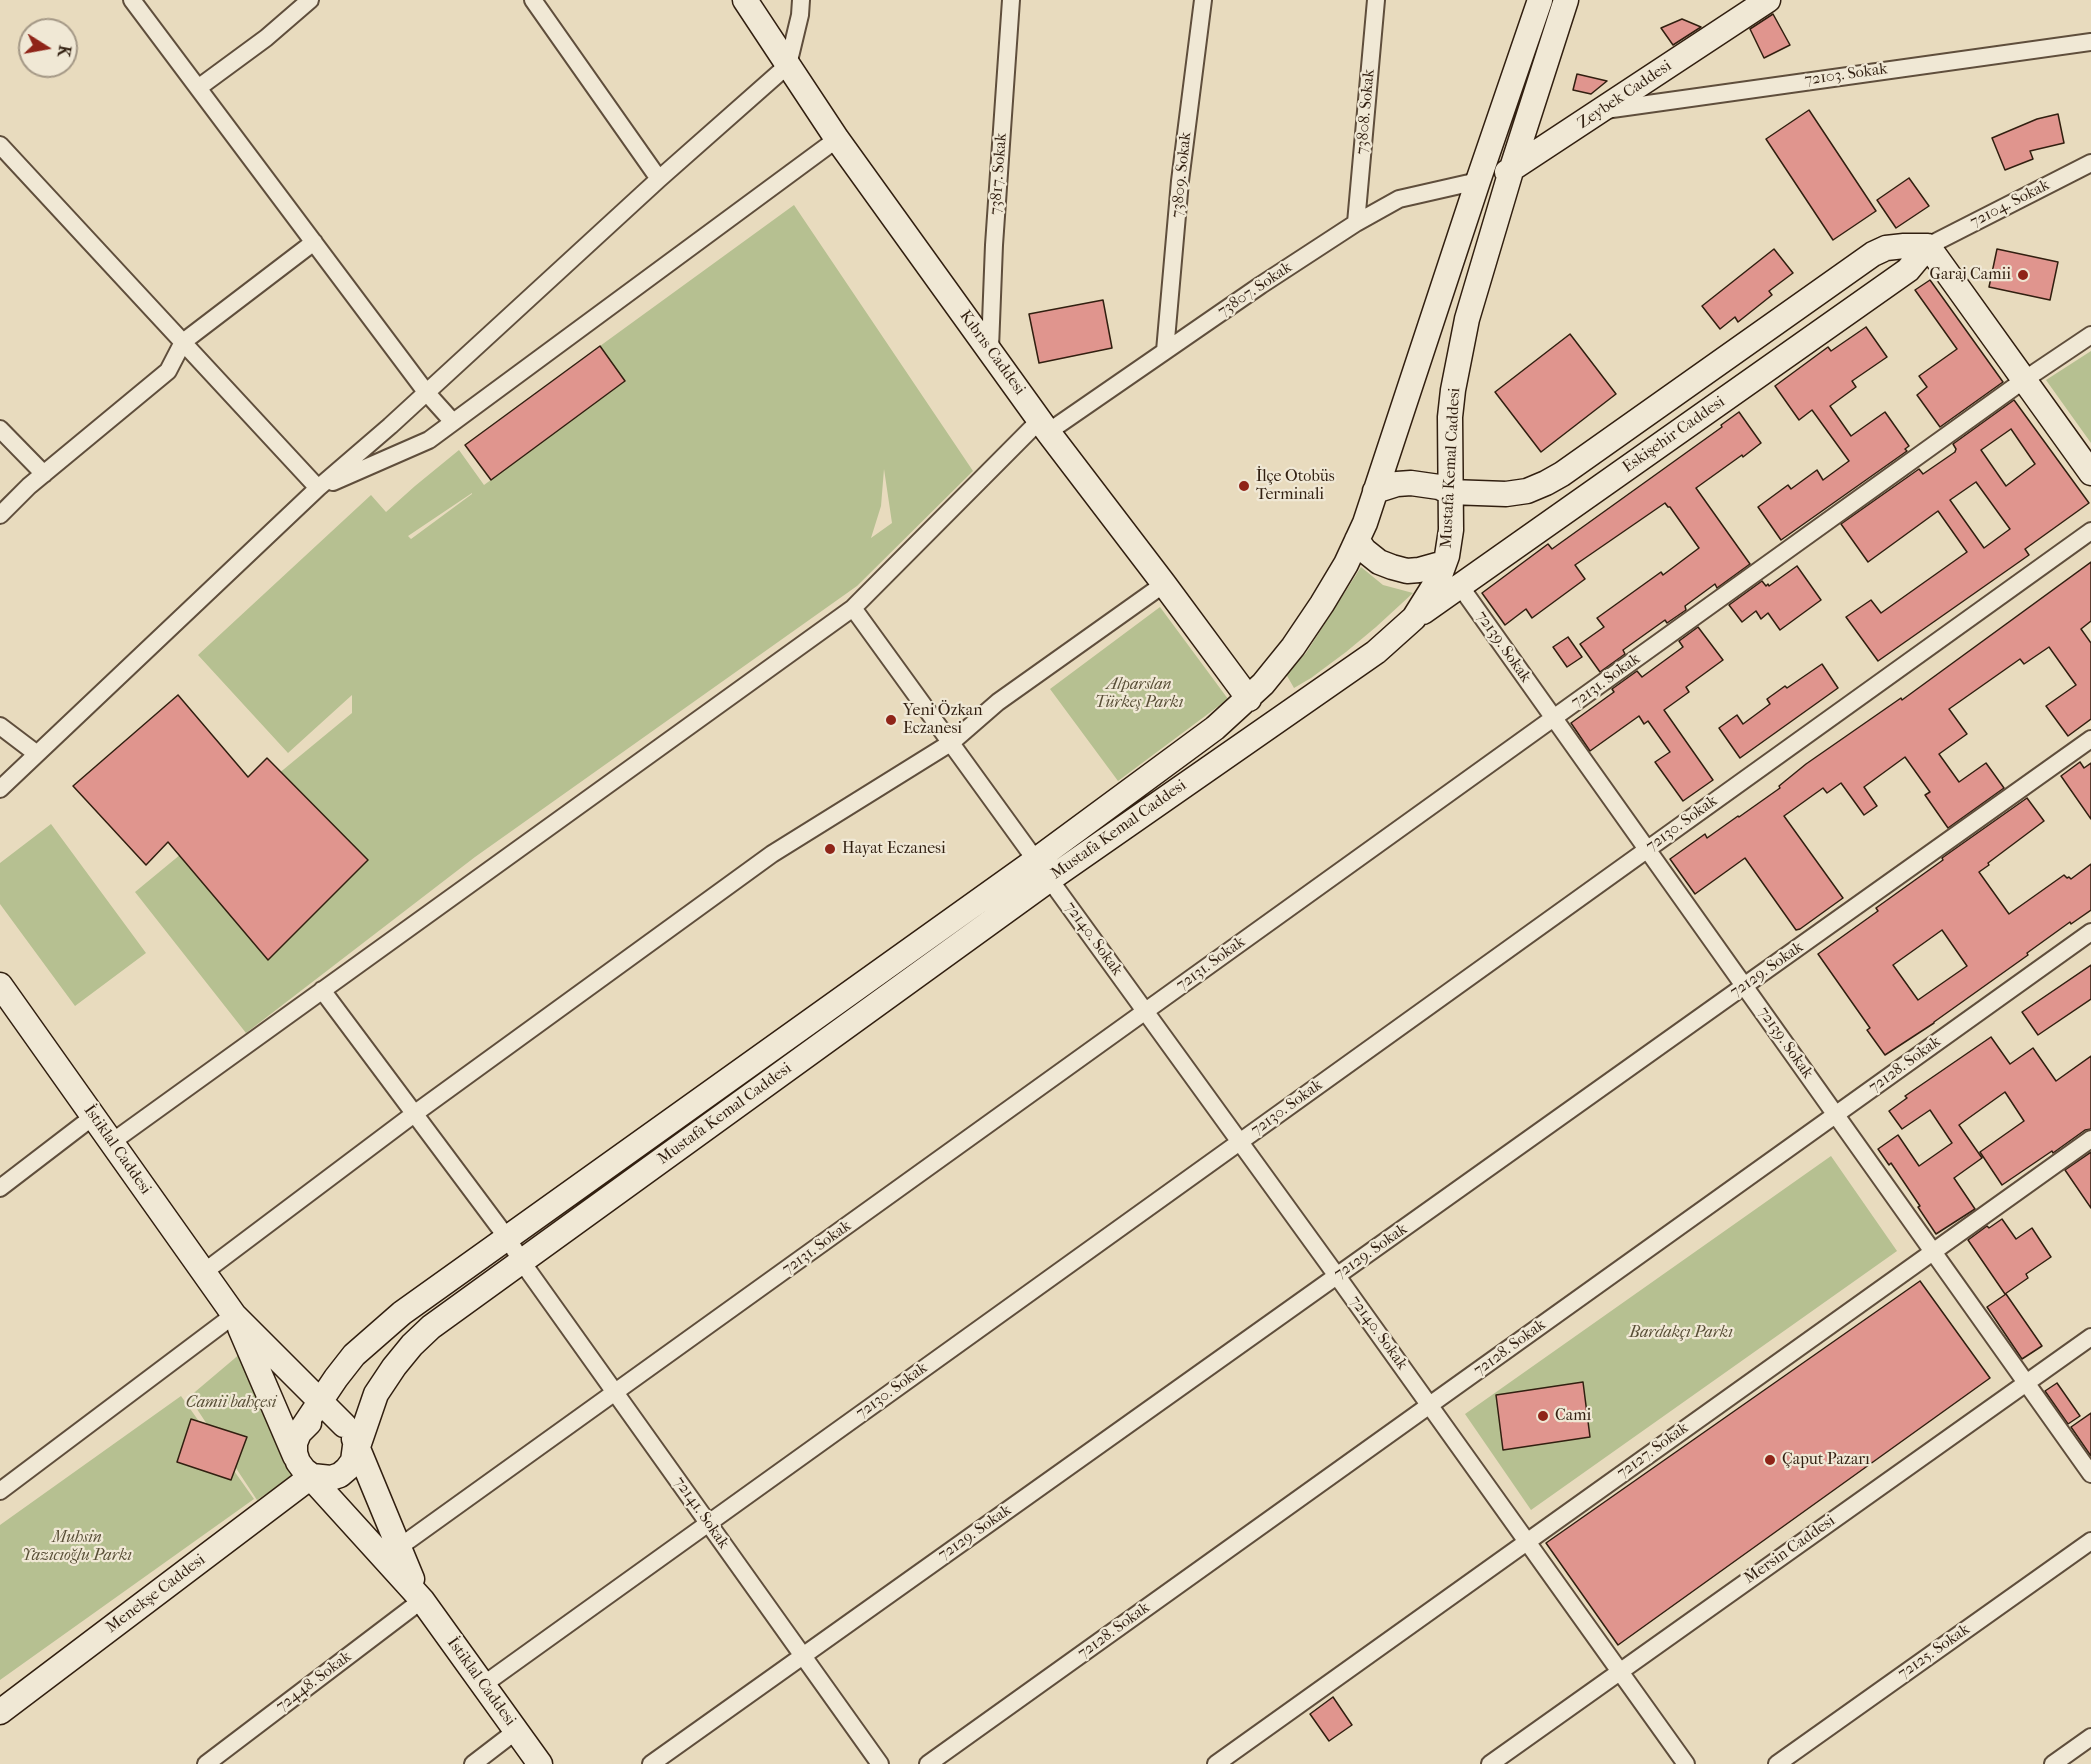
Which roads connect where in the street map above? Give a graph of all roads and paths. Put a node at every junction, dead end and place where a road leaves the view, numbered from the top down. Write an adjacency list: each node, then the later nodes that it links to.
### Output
1 (132, 0): 14 (street)
2 (310, 0): 14 (street)
3 (533, 0): 20 (street)
4 (745, 0): 13 (main road, Kıbrıs Caddesi)
5 (801, 0): 13 (street)
6 (1011, 0): 27 (street, 73817. Sokak)
7 (1203, 0): 28 (street, 73809. Sokak)
8 (1376, 0): 22 (street, 73808. Sokak)
9 (1540, 0): 21 (main road, Mustafa Kemal Caddesi)
10 (1566, 0): 19 (main road, Mustafa Kemal Caddesi)
11 (1768, 0): 15 (main road, Zeybek Caddesi)
12 (2091, 42): 15 (street, 72103. Sokak)
13 (788, 65): 16 (main road, Kıbrıs Caddesi); 20 (street)
14 (198, 88): 23 (street)
15 (1601, 111): 19 (main road, Zeybek Caddesi)
16 (837, 139): 27 (main road, Kıbrıs Caddesi); 31 (street)
17 (0, 145): 26 (street)
18 (2091, 163): 24 (street, 72104. Sokak)
19 (1511, 171): 21 (main road, Zeybek Caddesi); 38 (main road, Mustafa Kemal Caddesi)
20 (659, 179): 30 (street)
21 (1478, 181): 22 (street, 73807. Sokak); 37 (main road, Mustafa Kemal Caddesi)
22 (1356, 223): 28 (street, 73807. Sokak)
23 (314, 242): 26 (street); 30 (street)
24 (1928, 246): 29 (main road); 38 (main road, Eskişehir Caddesi); 44 (main road, Eskişehir Caddesi)
25 (2091, 335): 29 (street, 72131. Sokak)
26 (183, 342): 35 (street); 36 (street)
27 (990, 348): 32 (main road, Kıbrıs Caddesi)
28 (1165, 351): 32 (street, 73807. Sokak)
29 (2024, 380): 34 (main road); 48 (street, 72131. Sokak)
30 (426, 392): 31 (street); 36 (street)
31 (453, 422): 36 (street)
32 (1044, 426): 43 (main road, Kıbrıs Caddesi); 45 (street, 73807. Sokak)
33 (0, 429): 35 (street)
34 (2091, 473)
35 (44, 474): 39 (street)
36 (318, 488): 52 (street)
37 (1375, 491): 38 (main road); 41 (main road, Mustafa Kemal Caddesi)
38 (1450, 492): 42 (main road, Mustafa Kemal Caddesi)
39 (0, 515)
40 (2091, 531): 54 (street, 72130. Sokak)
41 (1357, 540): 42 (main road); 47 (main road, Mustafa Kemal Caddesi)
42 (1444, 563): 46 (main road, Mustafa Kemal Caddesi)
43 (1164, 584): 47 (main road, Kıbrıs Caddesi); 51 (street)
44 (1460, 586): 46 (main road, Eskişehir Caddesi); 48 (street, 72139. Sokak)
45 (853, 608): 51 (street, 72140. Sokak); 59 (street, 73807. Sokak)
46 (1414, 618): 55 (main road, Mustafa Kemal Caddesi)
47 (1249, 699): 55 (main road, Mustafa Kemal Caddesi)
48 (1554, 718): 54 (street, 72139. Sokak); 60 (street, 72131. Sokak)
49 (0, 726): 52 (street)
50 (2091, 739): 58 (street, 72129. Sokak)
51 (952, 742): 55 (street, 72140. Sokak); 61 (street)
52 (37, 754): 53 (street)
53 (0, 789)
54 (1647, 849): 58 (street, 72139. Sokak); 66 (street, 72130. Sokak)
55 (1043, 869): 60 (street, 72140. Sokak); 68 (main road, Mustafa Kemal Caddesi); 70 (main road, Mustafa Kemal Caddesi)
56 (2091, 932): 62 (street, 72128. Sokak)
57 (0, 985): 63 (main road, İstiklal Caddesi)
58 (1744, 986): 62 (street, 72139. Sokak); 72 (street, 72129. Sokak)
59 (322, 990): 61 (street, 72141. Sokak); 65 (street, 73807. Sokak)
60 (1146, 1011): 66 (street, 72140. Sokak); 76 (street, 72131. Sokak)
61 (414, 1114): 68 (street, 72141. Sokak); 71 (street)
62 (1836, 1115): 69 (street, 72139. Sokak); 78 (street, 72128. Sokak)
63 (94, 1116): 65 (main road, İstiklal Caddesi); 67 (street)
64 (2091, 1139): 69 (street, 72127. Sokak)
65 (111, 1142): 71 (main road, İstiklal Caddesi)
66 (1240, 1142): 72 (street, 72140. Sokak); 84 (street, 72130. Sokak)
67 (0, 1188)
68 (508, 1239): 70 (street, 72141. Sokak); 77 (main road, Mustafa Kemal Caddesi)
69 (1933, 1251): 75 (street, 72139. Sokak); 85 (street, 72127. Sokak)
70 (522, 1262): 76 (street, 72141. Sokak); 80 (main road, Mustafa Kemal Caddesi)
71 (204, 1272): 73 (main road, İstiklal Caddesi)
72 (1337, 1276): 78 (street, 72140. Sokak); 89 (street, 72129. Sokak)
73 (234, 1315): 77 (main road, İstiklal Caddesi); 81 (main road, İstiklal Caddesi); 83 (street)
74 (2091, 1337): 75 (street, Mersin Caddesi)
75 (2026, 1383): 82 (street, 72139. Sokak); 90 (street, Mersin Caddesi)
76 (615, 1393): 84 (street, 72141. Sokak); 87 (street, 72131. Sokak)
77 (320, 1401): 79 (main road, Mustafa Kemal Caddesi); 80 (main road, İstiklal Caddesi)
78 (1430, 1405): 85 (street, 72140. Sokak); 100 (street, 72128. Sokak)
79 (299, 1433): 80 (main road); 81 (main road)
80 (352, 1444): 81 (main road); 87 (main road, İstiklal Caddesi)
81 (306, 1471): 88 (main road, İstiklal Caddesi); 92 (main road, Menekşe Caddesi)
82 (2091, 1474)
83 (0, 1491)
84 (708, 1523): 89 (street, 72141. Sokak); 91 (street, 72130. Sokak)
85 (1527, 1541): 90 (street, 72140. Sokak); 101 (street, 72127. Sokak)
86 (2091, 1541): 104 (street, 72125. Sokak)
87 (399, 1548): 88 (main road, İstiklal Caddesi)
88 (422, 1600): 91 (main road, İstiklal Caddesi); 95 (street, 72448. Sokak)
89 (803, 1656): 98 (street, 72129. Sokak); 99 (street, 72141. Sokak)
90 (1621, 1671): 102 (street, Mersin Caddesi); 103 (street, 72140. Sokak)
91 (483, 1685): 93 (main road, İstiklal Caddesi)
92 (0, 1712)
93 (516, 1731): 96 (street); 97 (main road, İstiklal Caddesi)
94 (2091, 1737): 105 (street)
95 (206, 1764)
96 (473, 1764)
97 (540, 1764)
98 (651, 1764)
99 (880, 1764)
100 (928, 1764)
101 (1215, 1764)
102 (1490, 1764)
103 (1686, 1764)
104 (1777, 1764)
105 (2053, 1764)

